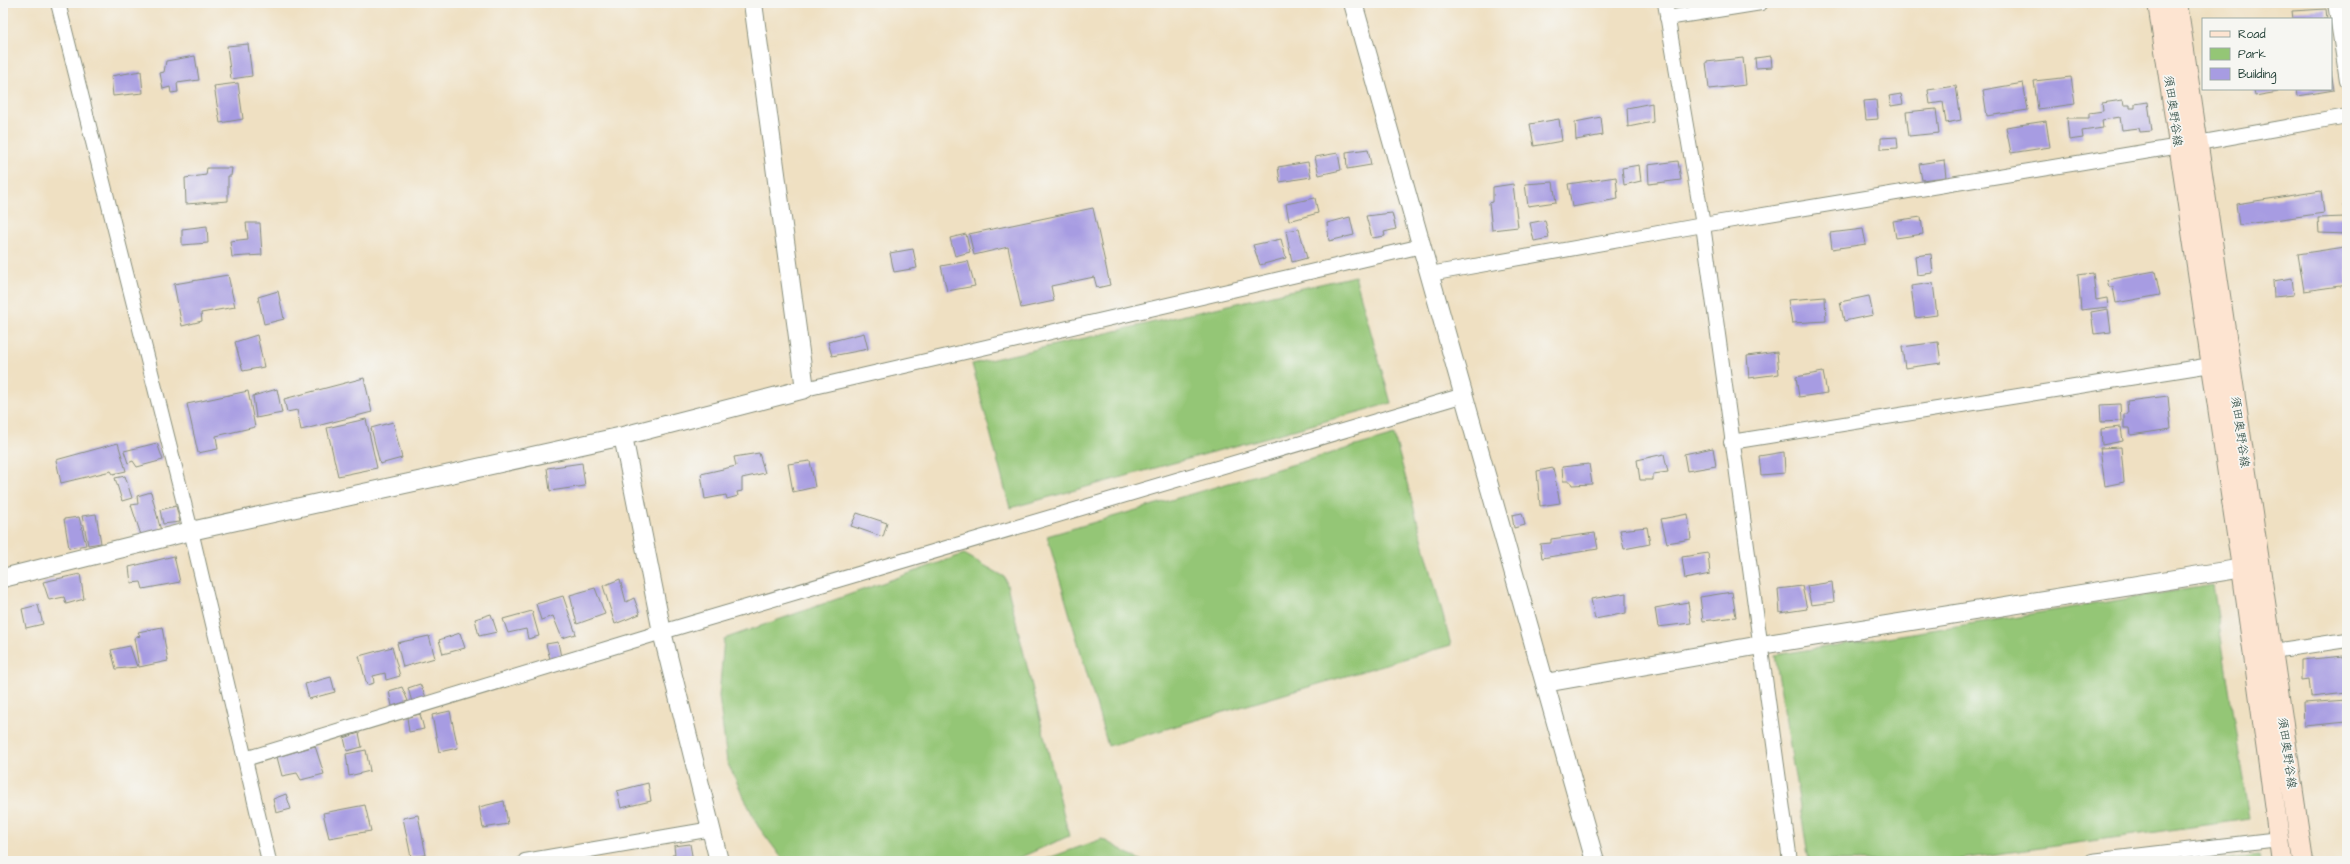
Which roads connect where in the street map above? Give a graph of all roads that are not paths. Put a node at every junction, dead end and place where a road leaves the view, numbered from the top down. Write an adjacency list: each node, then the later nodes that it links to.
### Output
1 (58, 3): 22 (street)
2 (753, 3): 18 (street)
3 (1354, 3): 15 (street)
4 (1665, 3): 9 (street)
5 (1761, 3): 9 (street)
6 (2158, 3): 13 (main road, 須田奥野谷線)
7 (2177, 3): 12 (main road, 須田奥野谷線)
8 (2336, 3): 10 (street)
9 (1667, 18): 14 (street)
10 (2347, 80)
11 (2347, 116): 12 (street)
12 (2198, 143): 13 (street); 23 (main road, 須田奥野谷線)
13 (2178, 146): 14 (street); 17 (main road, 須田奥野谷線)
14 (1703, 225): 16 (street); 21 (street)
15 (1422, 246): 16 (street); 18 (street)
16 (1430, 274): 19 (street)
17 (2210, 365): 21 (street); 23 (main road, 須田奥野谷線)
18 (805, 389): 20 (street)
19 (1464, 395): 25 (street); 29 (street)
20 (623, 436): 22 (street); 25 (street)
21 (1731, 442): 27 (street)
22 (191, 531): 24 (street); 30 (street)
23 (2251, 566): 27 (street); 28 (main road, 須田奥野谷線); 32 (main road, 須田奥野谷線)
24 (3, 578)
25 (662, 632): 30 (street); 31 (street)
26 (2347, 640): 28 (street)
27 (1761, 645): 29 (street); 37 (street)
28 (2273, 651): 40 (main road, 須田奥野谷線)
29 (1544, 683): 36 (street)
30 (245, 759): 33 (street)
31 (712, 829): 34 (street); 35 (street)
32 (2279, 839): 38 (street); 39 (main road, 須田奥野谷線)
33 (269, 861)
34 (525, 861)
35 (719, 861)
36 (1595, 861)
37 (1790, 861)
38 (2092, 861)
39 (2282, 861)
40 (2303, 861)

